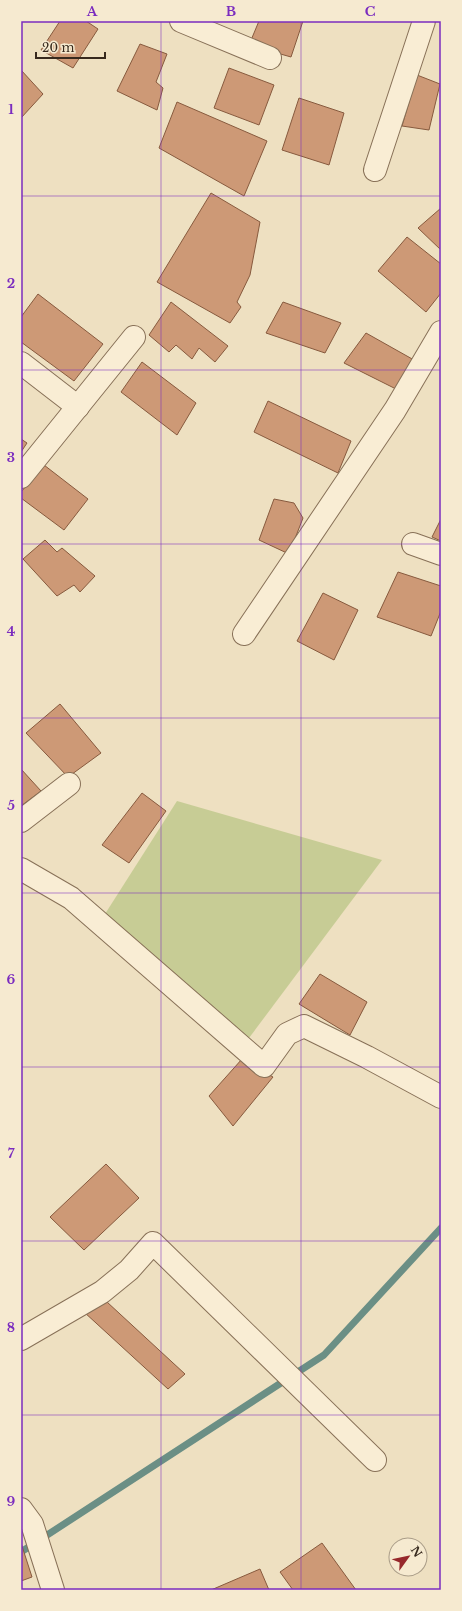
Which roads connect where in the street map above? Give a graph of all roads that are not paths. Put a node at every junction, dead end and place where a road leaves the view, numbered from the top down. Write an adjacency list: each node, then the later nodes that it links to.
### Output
1 (181, 21): 3 (street)
2 (424, 21): 4 (street)
3 (270, 58)
4 (375, 170)
5 (441, 332): 12 (street)
6 (134, 338): 8 (street)
7 (21, 363): 8 (street)
8 (78, 407): 9 (street)
9 (21, 477)
10 (413, 544): 11 (street)
11 (441, 554)
12 (244, 634)
13 (69, 784): 14 (street)
14 (21, 821)
15 (21, 869): 16 (street)
16 (441, 1097)
17 (21, 1339): 18 (street)
18 (375, 1460)
19 (21, 1509): 20 (street)
20 (53, 1590)

